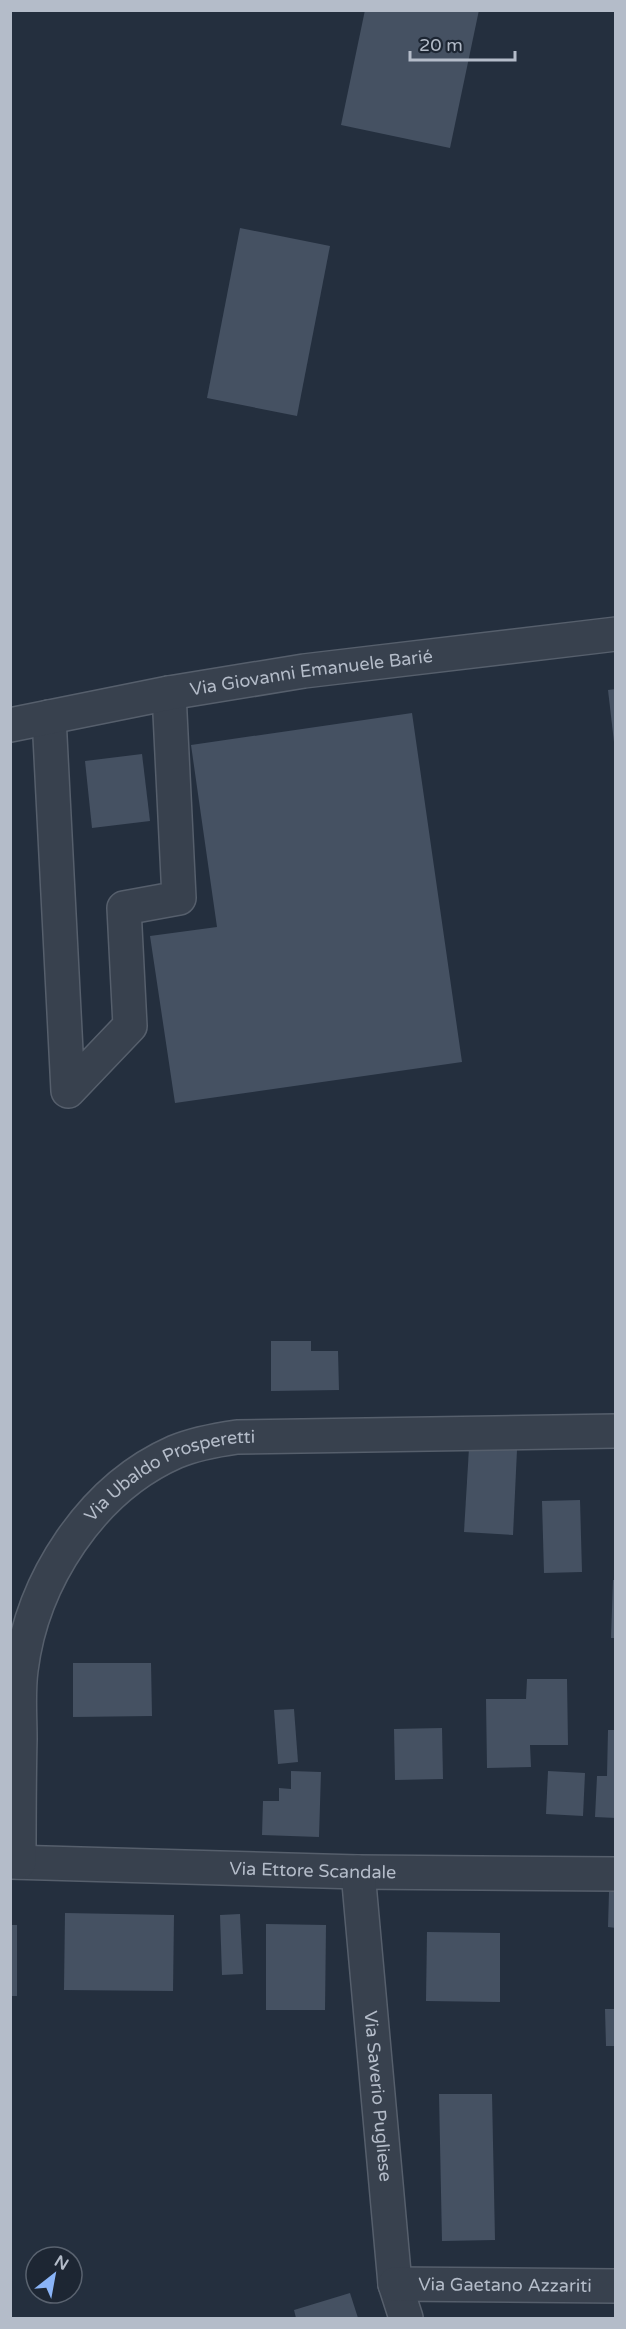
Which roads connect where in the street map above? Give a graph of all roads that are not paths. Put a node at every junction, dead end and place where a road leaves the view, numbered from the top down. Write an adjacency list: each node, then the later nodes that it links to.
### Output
1 (615, 634): 2 (street, Via Giovanni Emanuele Barié)
2 (169, 693): 3 (street, Via Giovanni Emanuele Barié); 3 (street)
3 (49, 717): 4 (street, Via Giovanni Emanuele Barié)
4 (10, 725)
5 (615, 1431): 6 (street, Via Ubaldo Prosperetti)
6 (15, 1862): 7 (street, Via Ettore Scandale)
7 (358, 1872): 8 (street, Via Ettore Scandale); 9 (street, Via Saverio Pugliese)
8 (615, 1874)
9 (395, 2284): 10 (street, Via Gaetano Azzariti); 11 (street, Via Saverio Pugliese)
10 (615, 2286)
11 (406, 2319)

